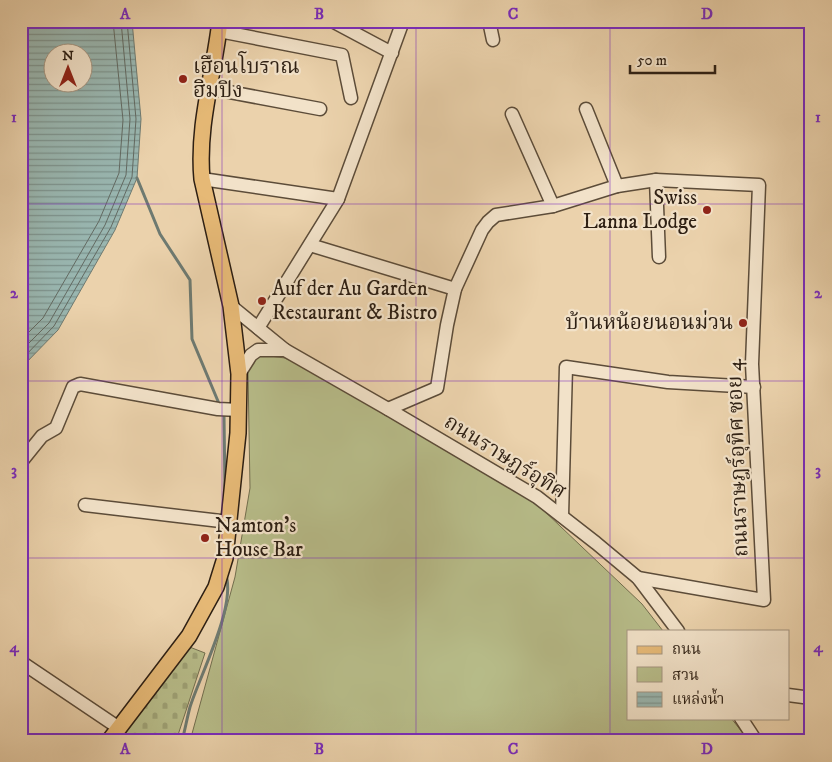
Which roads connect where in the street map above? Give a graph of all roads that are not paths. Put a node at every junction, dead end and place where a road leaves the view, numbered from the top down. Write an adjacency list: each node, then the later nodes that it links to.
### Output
1 (332, 21): 6 (street)
2 (403, 21): 6 (street)
3 (489, 21): 5 (street)
4 (219, 26): 7 (main road); 8 (street)
5 (493, 40)
6 (392, 53): 15 (street)
7 (208, 88): 9 (street); 12 (main road)
8 (351, 98)
9 (320, 109)
10 (586, 110): 14 (street)
11 (512, 114): 16 (street)
12 (202, 179): 15 (street); 20 (main road)
13 (656, 180): 14 (street); 18 (street); 24 (street, ถนนราษฎร์อุทิศ ซอย 4)
14 (617, 186): 16 (street)
15 (338, 198): 17 (street)
16 (553, 206): 19 (street)
17 (310, 245): 19 (street); 21 (street)
18 (659, 257)
19 (455, 289): 25 (street)
20 (231, 306): 21 (street, ถนนราษฎร์อุทิศ); 23 (main road)
21 (258, 328): 22 (street, ถนนราษฎร์อุทิศ)
22 (285, 350): 23 (street, ถนนราษฎร์อุทิศ); 25 (street, ถนนราษฎร์อุทิศ)
23 (239, 374): 26 (main road)
24 (754, 387): 29 (street); 31 (street, ถนนราษฎร์อุทิศ ซอย 4)
25 (388, 409): 29 (street, ถนนราษฎร์อุทิศ)
26 (235, 410): 27 (street); 30 (main road)
27 (21, 462)
28 (85, 505): 30 (street)
29 (562, 516): 31 (street, ถนนราษฎร์อุทิศ)
30 (229, 522): 37 (main road)
31 (638, 578): 32 (street, ถนนราษฎร์อุทิศ)
32 (677, 630)
33 (21, 662): 37 (street)
34 (790, 695): 35 (street)
35 (811, 698)
36 (742, 720): 39 (street)
37 (119, 728): 38 (main road)
38 (109, 741)
39 (756, 741)

